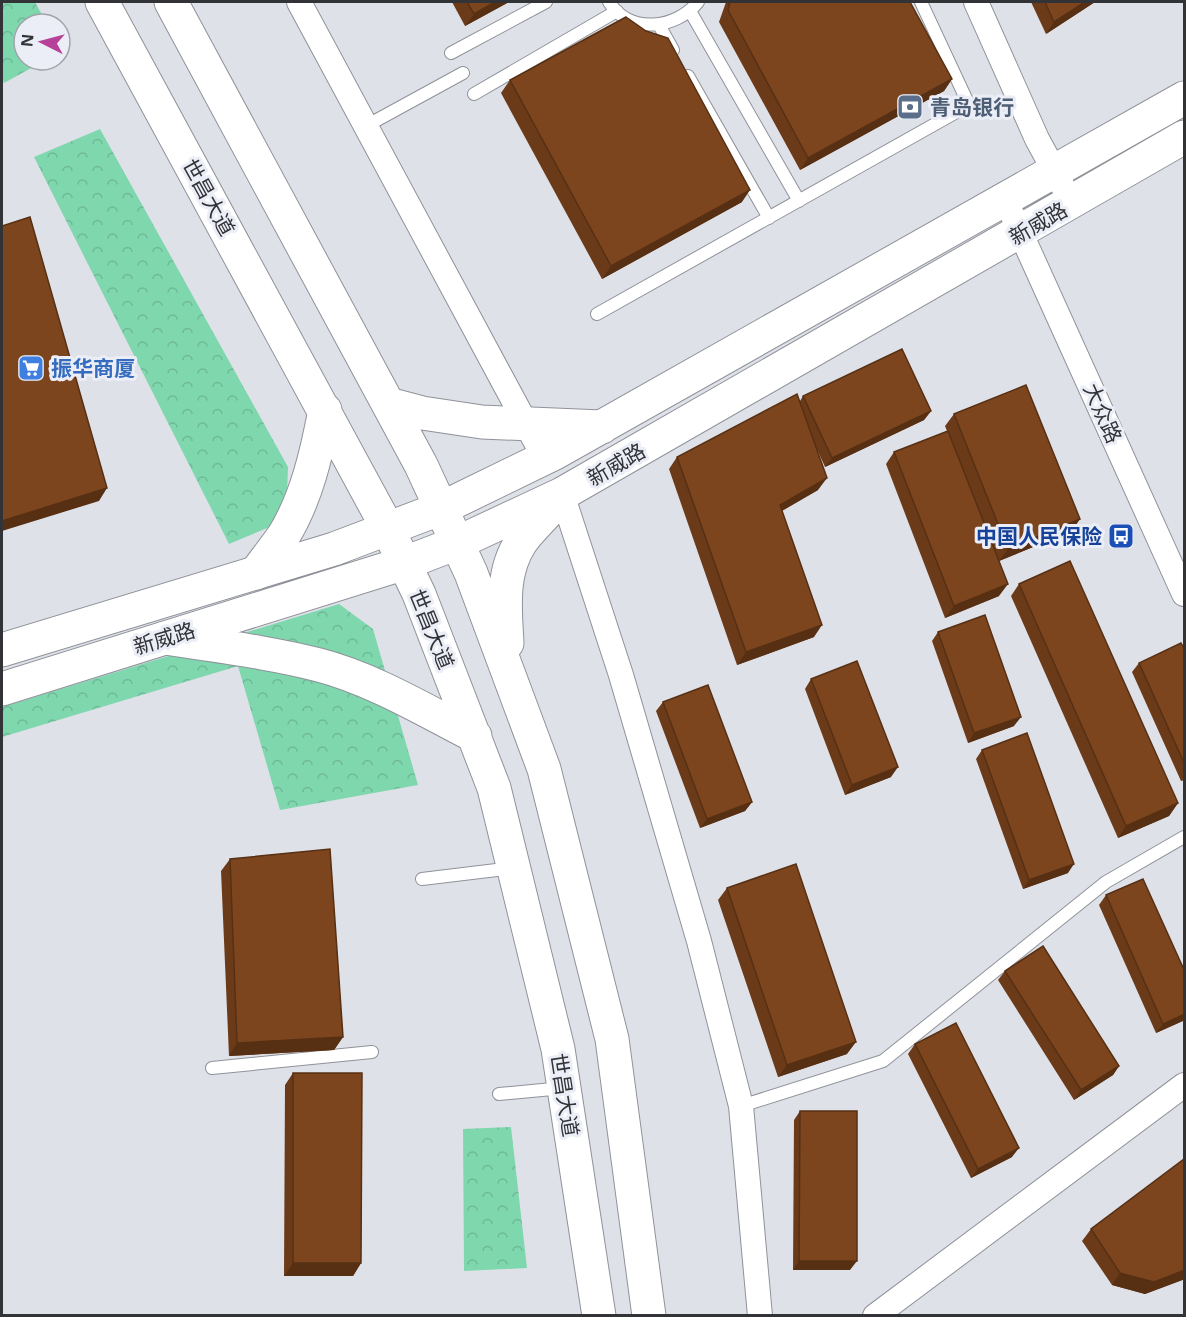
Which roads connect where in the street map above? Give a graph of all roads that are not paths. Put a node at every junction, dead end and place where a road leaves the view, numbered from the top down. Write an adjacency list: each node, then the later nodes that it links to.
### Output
1 (102, 2): 24 (main road, 世昌大道)
2 (171, 2): 23 (main road)
3 (299, 2): 14 (street)
4 (546, 2): 10 (lane)
5 (921, 2): 18 (lane)
6 (976, 2): 16 (street)
7 (613, 6): 9 (lane); 12 (lane)
8 (694, 6): 9 (lane); 18 (lane)
9 (659, 25): 20 (lane)
10 (451, 53)
11 (463, 73): 14 (lane)
12 (474, 94)
13 (1185, 99): 16 (main road, 新威路)
14 (366, 126): 25 (street)
15 (1185, 137): 19 (main road, 新威路)
16 (1055, 172): 17 (main road, 新威路); 19 (street)
17 (1005, 200): 21 (street, 大众路); 26 (main road, 新威路)
18 (800, 201): 20 (lane)
19 (1071, 203): 21 (main road, 新威路)
20 (769, 218): 22 (lane)
21 (1021, 232): 28 (main road, 新威路); 34 (street, 大众路)
22 (597, 314)
23 (388, 404): 25 (main road); 29 (main road)
24 (325, 410): 30 (main road, 世昌大道); 33 (main road)
25 (526, 423): 26 (main road); 27 (street)
26 (602, 427): 27 (main road, 新威路)
27 (545, 459): 29 (main road, 新威路)
28 (562, 494): 31 (main road, 新威路); 37 (main road); 48 (street)
29 (442, 508): 30 (main road, 新威路); 31 (main road)
30 (388, 529): 32 (main road, 世昌大道); 33 (main road, 新威路)
31 (457, 543): 32 (main road, 新威路); 37 (main road)
32 (405, 563): 35 (main road, 新威路); 39 (main road, 世昌大道)
33 (256, 573): 36 (main road, 新威路)
34 (1185, 594)
35 (165, 638): 38 (main road, 新威路); 39 (main road)
36 (2, 650)
37 (510, 680): 50 (main road)
38 (2, 689)
39 (475, 736): 41 (main road, 世昌大道)
40 (1185, 837): 48 (lane)
41 (514, 868): 42 (lane); 46 (main road, 世昌大道)
42 (422, 879)
43 (372, 1052): 44 (lane)
44 (212, 1068)
45 (1185, 1084): 52 (street)
46 (564, 1088): 47 (lane); 49 (main road, 世昌大道)
47 (499, 1094)
48 (741, 1106): 51 (street)
49 (599, 1316)
50 (649, 1316)
51 (760, 1316)
52 (875, 1316)

